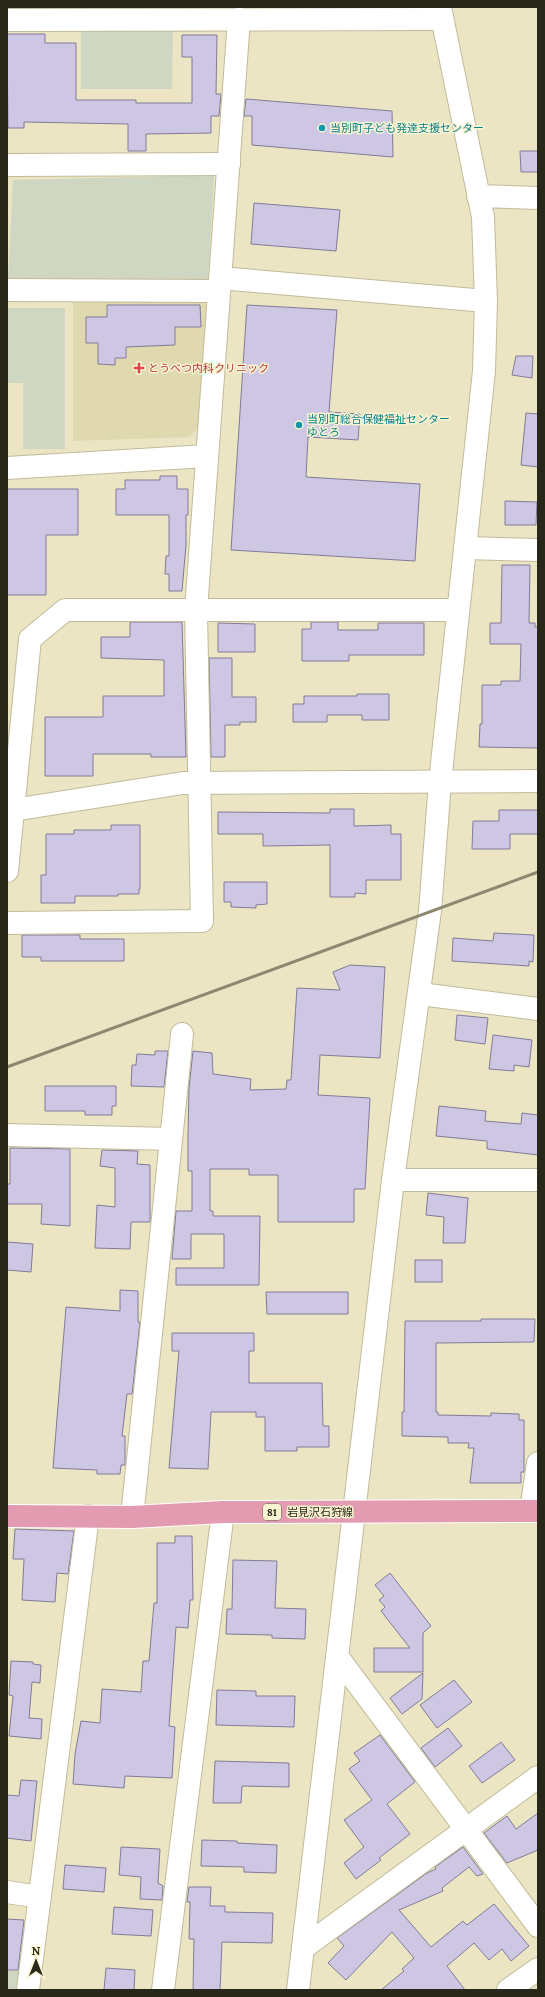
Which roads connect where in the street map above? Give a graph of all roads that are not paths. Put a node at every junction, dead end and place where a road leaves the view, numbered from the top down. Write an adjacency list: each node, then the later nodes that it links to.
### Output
1 (171, 13): 4 (street); 5 (street)
2 (333, 13): 3 (street); 4 (street)
3 (441, 13): 8 (street)
4 (239, 19): 6 (street)
5 (7, 20)
6 (229, 164): 7 (street); 10 (street)
7 (7, 165)
8 (478, 196): 9 (street); 12 (street)
9 (538, 198)
10 (219, 284): 11 (street); 12 (street); 13 (street)
11 (7, 290)
12 (486, 301): 15 (street)
13 (207, 456): 14 (street); 17 (street)
14 (7, 468)
15 (465, 548): 16 (street); 18 (street)
16 (538, 550)
17 (196, 610): 18 (street); 21 (street); 22 (street)
18 (458, 610): 20 (street)
19 (538, 781): 20 (street)
20 (440, 782): 21 (street); 25 (street)
21 (200, 783): 22 (street); 24 (street)
22 (10, 810): 23 (street)
23 (7, 871)
24 (7, 923)
25 (420, 994): 26 (street); 30 (street)
26 (538, 1009)
27 (182, 1034): 29 (street)
28 (7, 1135): 29 (street)
29 (171, 1140): 38 (street)
30 (393, 1180): 31 (street); 35 (street)
31 (538, 1180)
32 (538, 1463): 33 (street)
33 (535, 1511): 35 (main road, 岩見沢石狩線 / 81)
34 (223, 1512): 35 (main road, 岩見沢石狩線 / 81); 38 (main road, 岩見沢石狩線 / 81); 48 (street)
35 (354, 1512): 39 (street)
36 (7, 1516): 37 (main road, 岩見沢石狩線 / 81)
37 (88, 1516): 38 (main road, 岩見沢石狩線 / 81); 43 (street)
38 (132, 1517)
39 (337, 1656): 41 (street); 45 (street)
40 (538, 1777): 41 (street)
41 (465, 1828): 44 (street); 45 (street)
42 (7, 1892): 43 (street)
43 (40, 1897): 47 (street)
44 (538, 1926)
45 (303, 1948): 49 (street)
46 (538, 1969): 50 (street)
47 (28, 1990)
48 (163, 1990)
49 (298, 1990)
50 (508, 1990)

